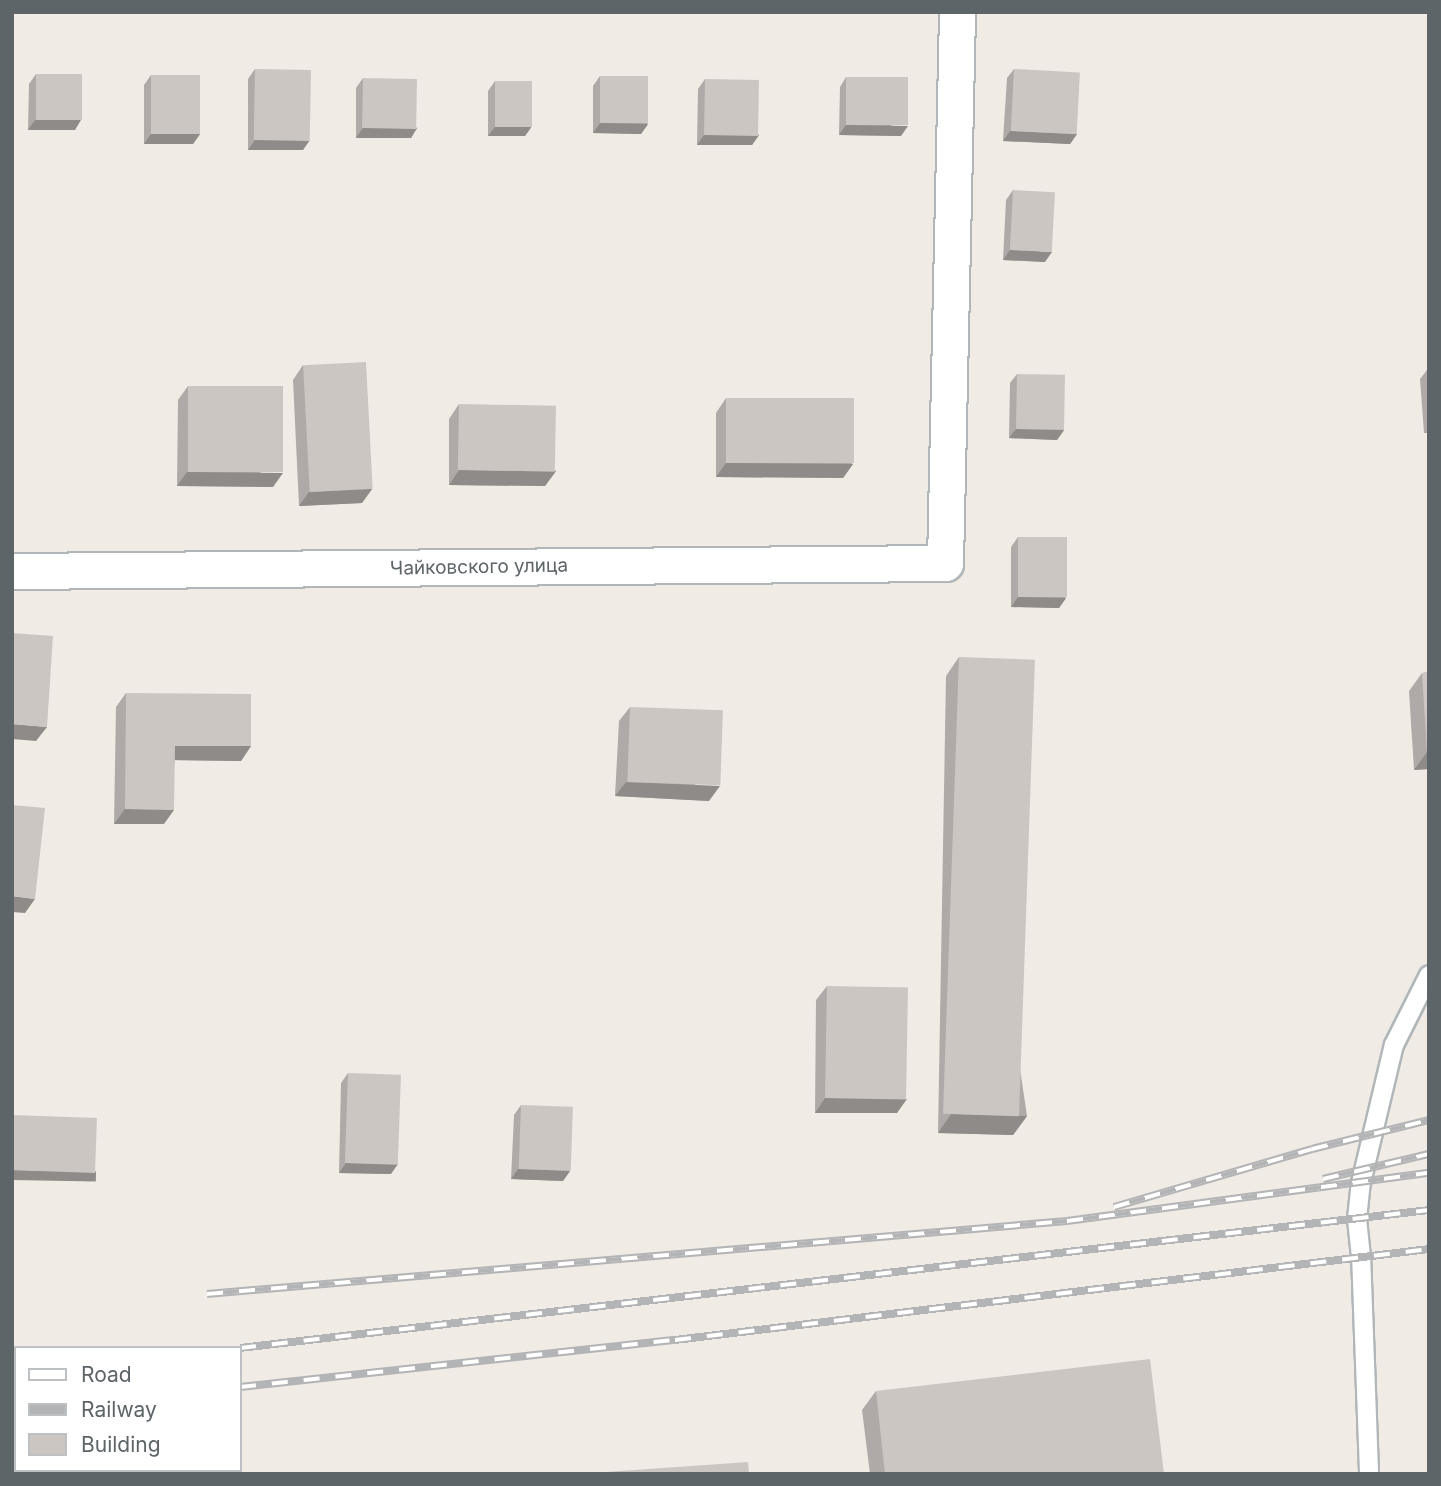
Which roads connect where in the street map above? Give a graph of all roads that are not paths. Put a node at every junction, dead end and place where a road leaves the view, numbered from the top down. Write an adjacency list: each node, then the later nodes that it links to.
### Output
1 (957, 12): 2 (street, Чайковского улица)
2 (12, 571)
3 (1429, 975): 4 (lane)
4 (1369, 1472)

